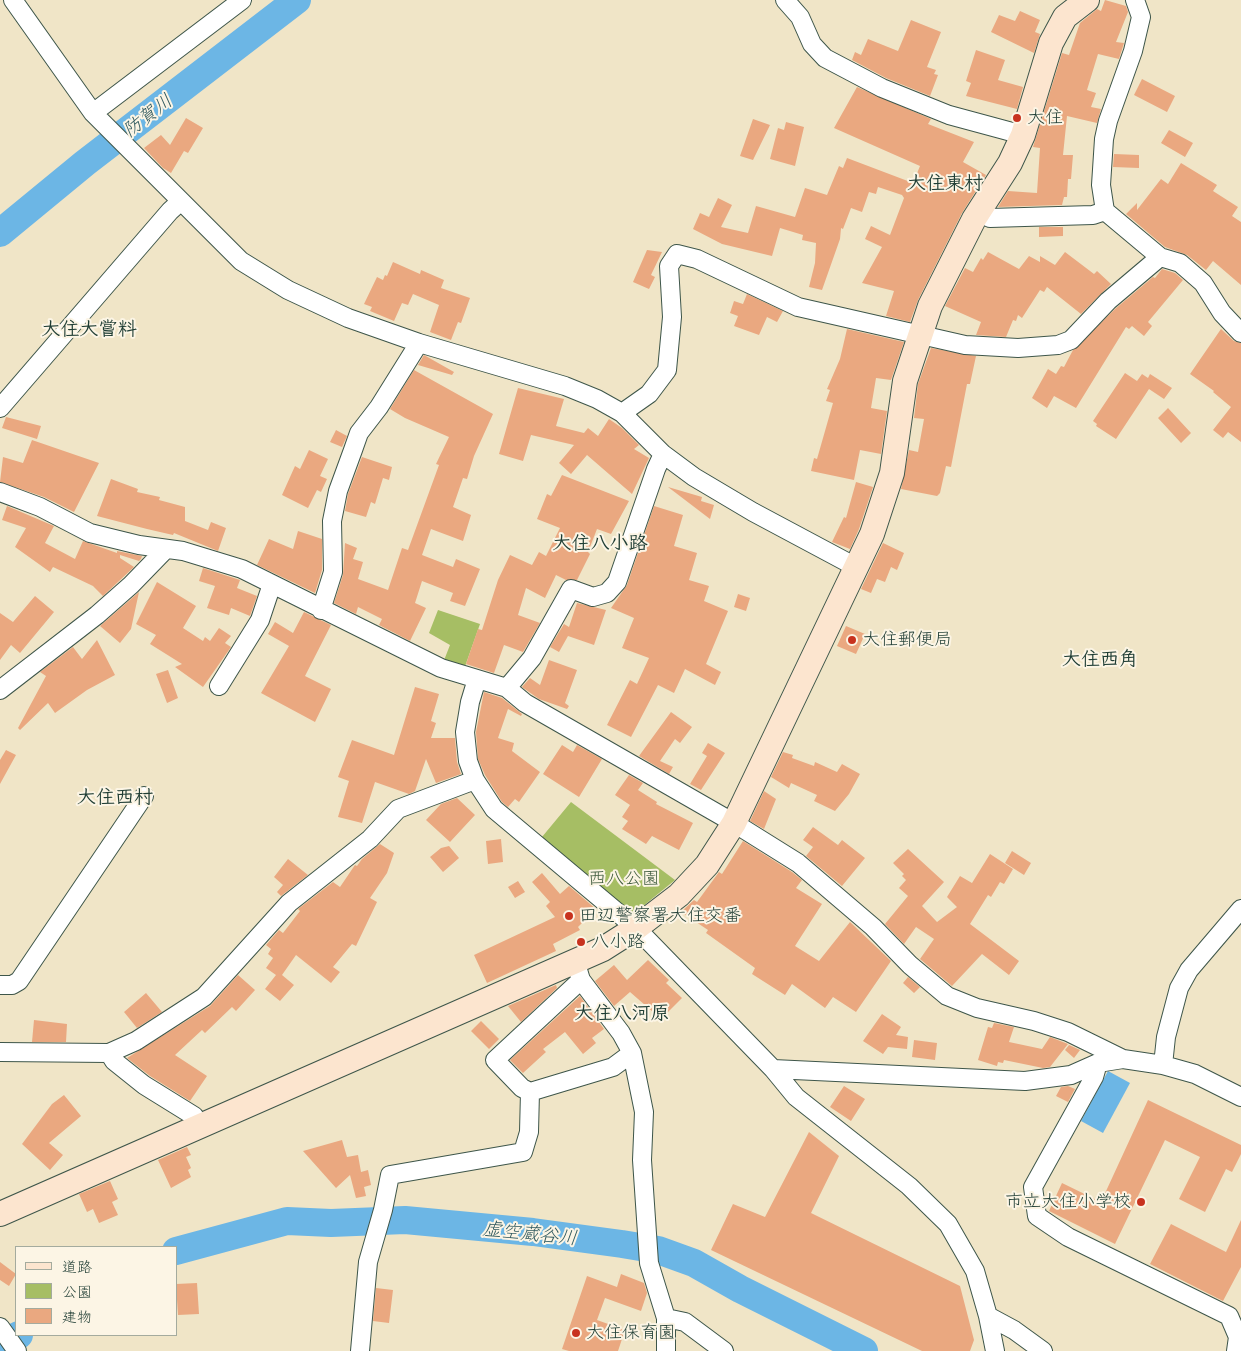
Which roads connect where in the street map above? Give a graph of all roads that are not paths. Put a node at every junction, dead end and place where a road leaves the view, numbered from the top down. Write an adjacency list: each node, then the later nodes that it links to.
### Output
1 (13, 0): 6 (street)
2 (242, 0): 6 (street)
3 (785, 0): 7 (street)
4 (1087, 0): 7 (street)
5 (1135, 0): 9 (street)
6 (93, 113): 8 (street)
7 (1023, 135): 10 (street)
8 (182, 201): 14 (street); 15 (street)
9 (1105, 211): 10 (street); 11 (street)
10 (978, 212): 13 (street)
11 (1160, 257): 12 (street); 13 (street)
12 (1241, 333)
13 (919, 335): 16 (street); 20 (street)
14 (419, 343): 16 (street); 22 (street)
15 (0, 408)
16 (622, 412): 17 (street)
17 (663, 454): 20 (street); 25 (street)
18 (0, 492): 19 (street)
19 (165, 550): 21 (street); 26 (street)
20 (856, 567): 29 (street)
21 (272, 584): 22 (street); 24 (street)
22 (321, 610): 23 (street)
23 (477, 679): 25 (street); 27 (street)
24 (219, 686)
25 (507, 688): 29 (street)
26 (0, 690)
27 (474, 780): 31 (street); 35 (street)
28 (144, 796): 33 (street)
29 (734, 823): 31 (street); 37 (street)
30 (1241, 909): 39 (street)
31 (636, 928): 32 (street); 40 (street)
32 (578, 970): 36 (street); 41 (street); 43 (street)
33 (0, 985)
34 (0, 1052): 35 (street)
35 (109, 1053): 43 (street)
36 (632, 1053): 41 (street); 46 (street)
37 (1123, 1059): 38 (street); 39 (street)
38 (1098, 1063): 40 (street); 54 (street)
39 (1163, 1065): 42 (street)
40 (774, 1069): 45 (street)
41 (530, 1092): 49 (street)
42 (1241, 1097)
43 (202, 1127): 44 (street)
44 (0, 1214)
45 (988, 1316): 52 (street); 53 (street)
46 (666, 1318): 50 (street); 51 (street)
47 (0, 1327): 48 (street)
48 (17, 1351)
49 (360, 1351)
50 (666, 1351)
51 (724, 1351)
52 (995, 1351)
53 (1043, 1351)
54 (1236, 1351)

